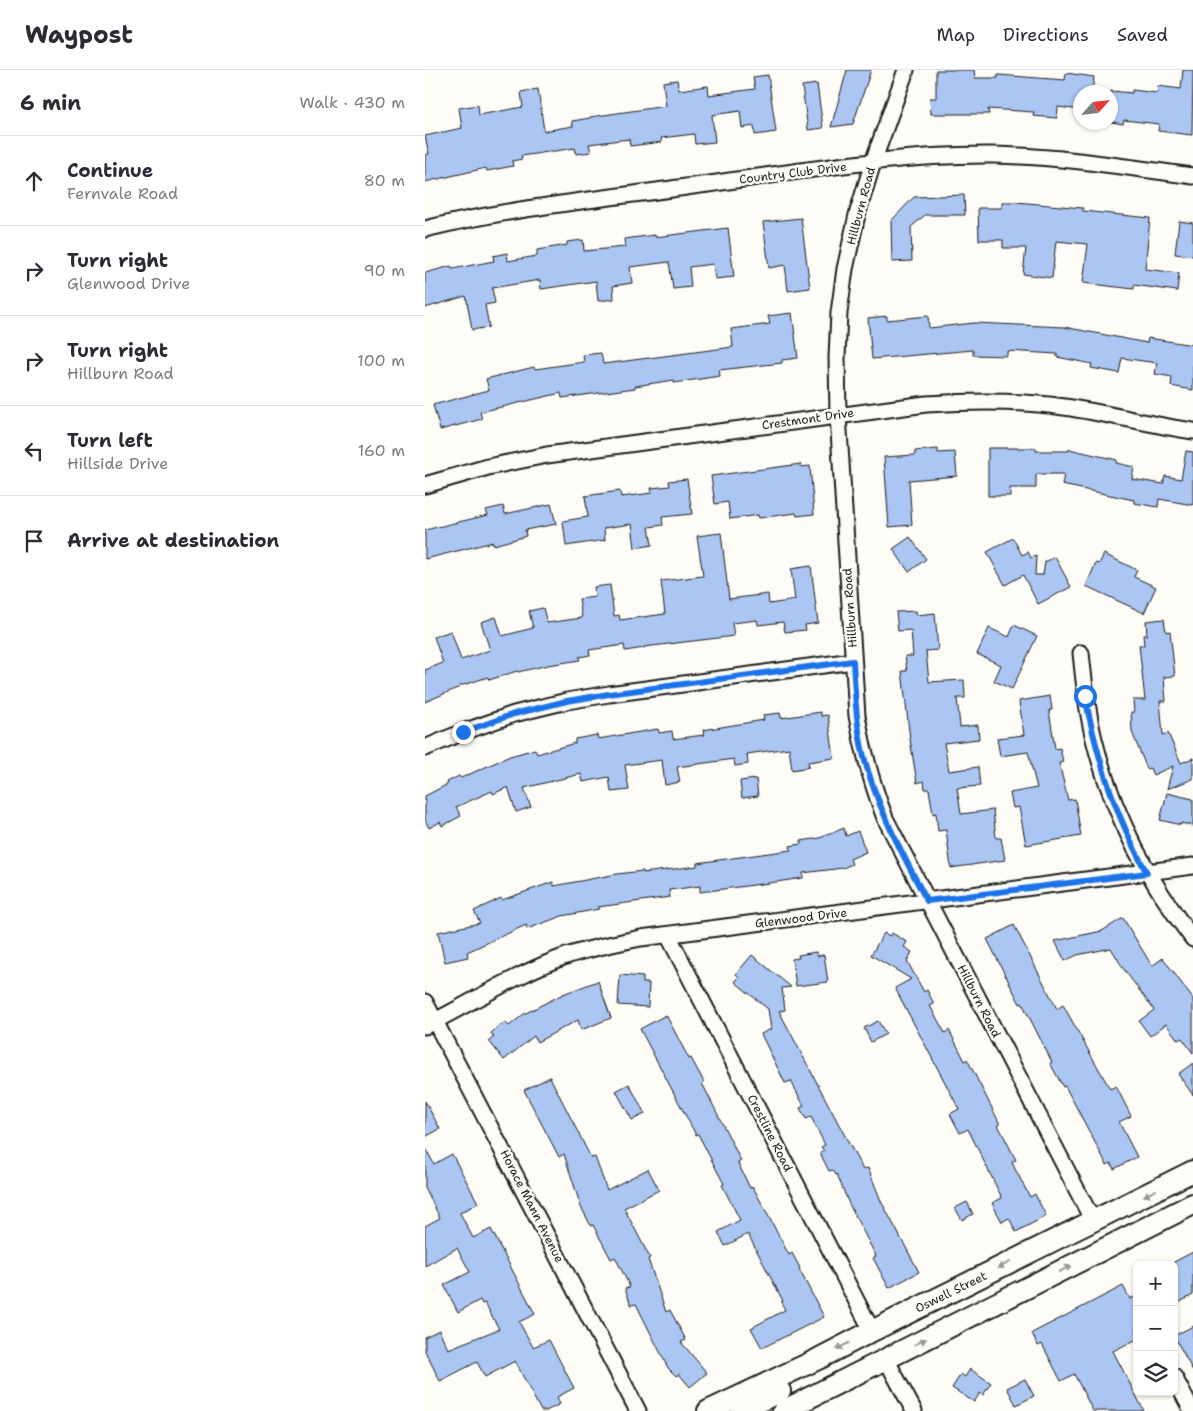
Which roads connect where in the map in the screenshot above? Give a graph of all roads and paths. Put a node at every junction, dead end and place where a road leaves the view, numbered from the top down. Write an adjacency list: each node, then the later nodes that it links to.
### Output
1 (906, 70): 2 (street, Hillburn Road)
2 (873, 162): 3 (street, Country Club Drive); 4 (street, Country Club Drive); 5 (street, Hillburn Road)
3 (1193, 176)
4 (425, 229)
5 (838, 415): 6 (street, Crestmont Drive); 7 (street, Crestmont Drive); 9 (street, Hillburn Road)
6 (1193, 431)
7 (425, 485)
8 (1081, 653): 12 (street)
9 (853, 661): 10 (street); 13 (street, Hillburn Road)
10 (425, 748)
11 (1193, 866): 12 (street, Glenwood Drive)
12 (1147, 873): 13 (street, Glenwood Drive); 15 (street)
13 (927, 901): 14 (street, Glenwood Drive); 20 (street, Hillburn Road)
14 (668, 935): 17 (street, Glenwood Drive); 21 (street, Crestline Road)
15 (1193, 939)
16 (425, 1002): 17 (street, Horace Mann Avenue)
17 (430, 1023): 25 (street, Horace Mann Avenue)
18 (1193, 1171): 20 (main road, Oswell Street, one-way to 20)
19 (1193, 1204): 23 (main road, one-way to 19)
20 (1093, 1221): 21 (main road, Oswell Street, one-way to 21)
21 (872, 1330): 22 (main road, Oswell Street, one-way to 22)
22 (817, 1359): 26 (main road, Oswell Street); 27 (main road)
23 (886, 1359): 28 (main road); 29 (street)
24 (1178, 1385): 30 (street)
25 (638, 1411)
26 (708, 1411)
27 (742, 1411)
28 (783, 1411)
29 (914, 1411)
30 (1192, 1411)

